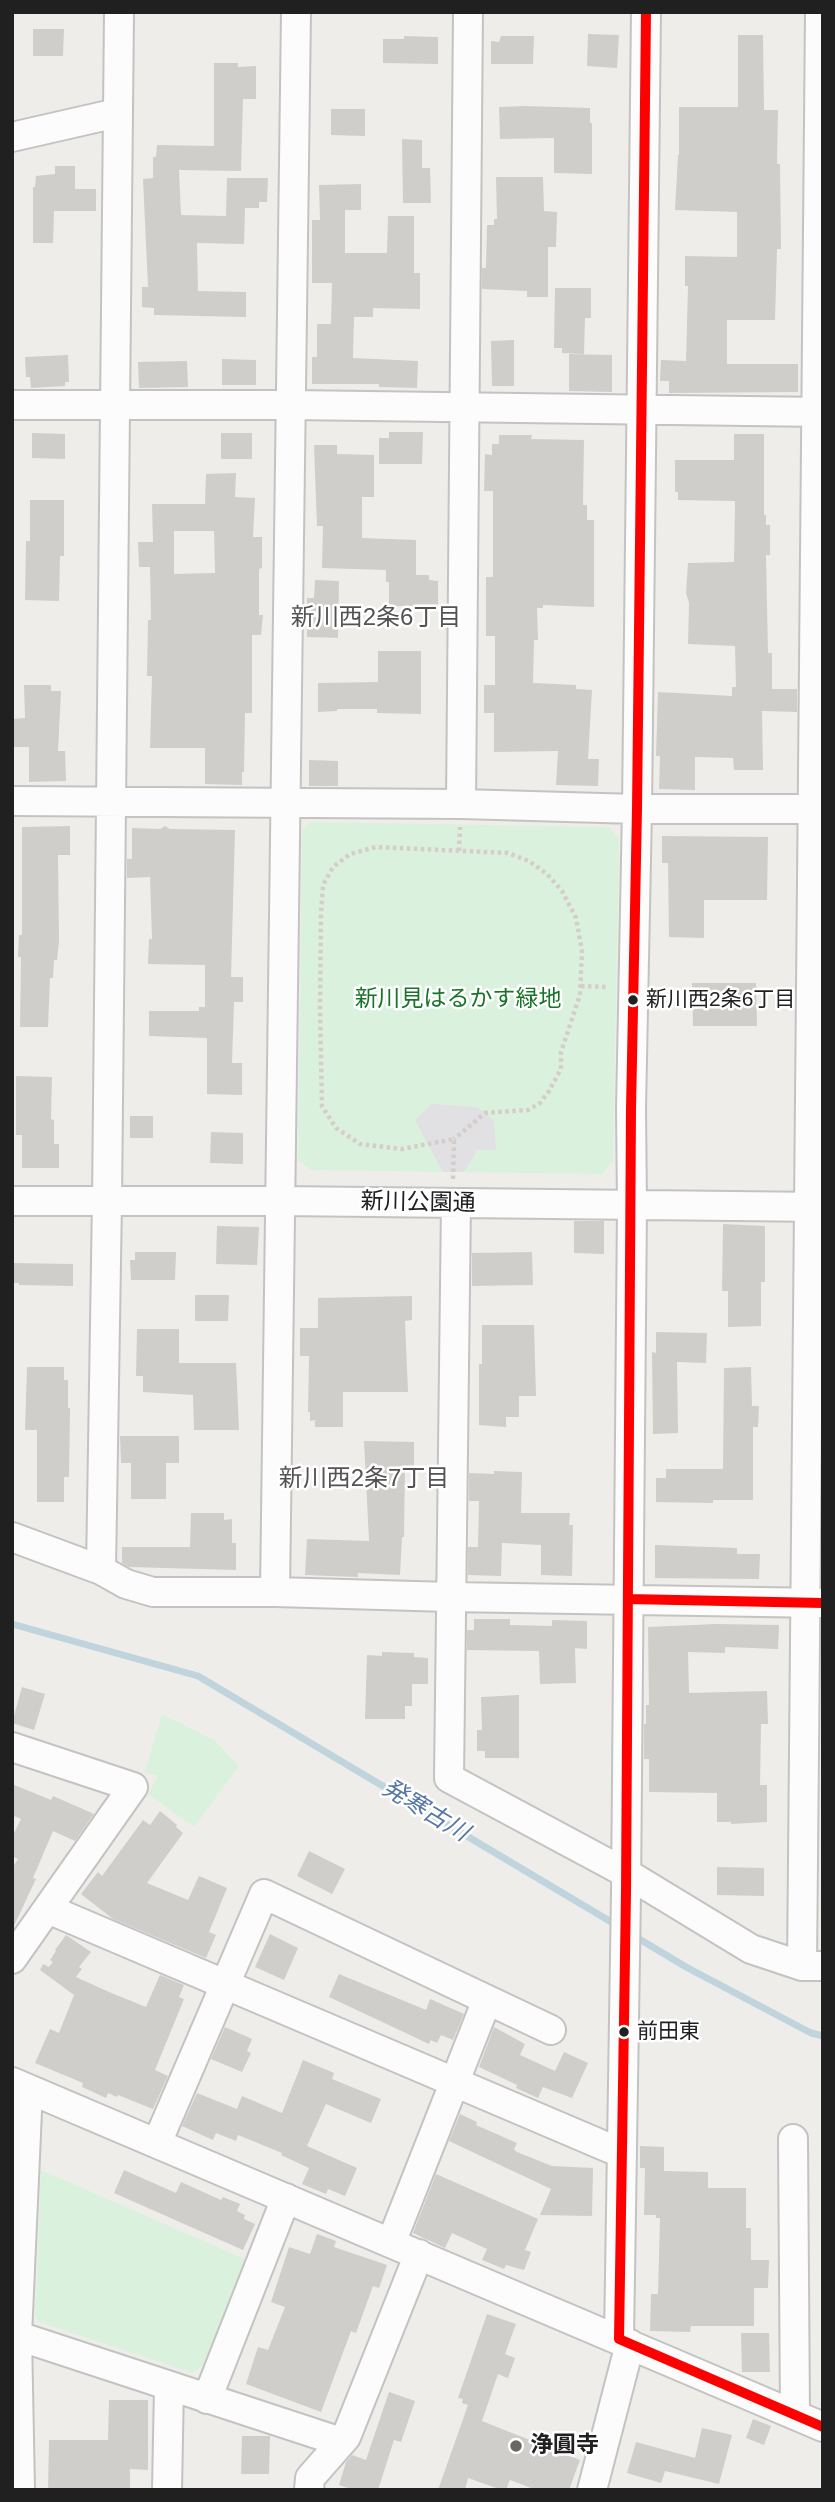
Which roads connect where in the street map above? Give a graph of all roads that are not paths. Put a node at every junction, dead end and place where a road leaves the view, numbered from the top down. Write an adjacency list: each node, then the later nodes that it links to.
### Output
1 (118, 12): 6 (street)
2 (296, 12): 9 (street)
3 (468, 12): 11 (street)
4 (646, 12): 12 (street)
5 (820, 12): 13 (street)
6 (117, 113): 7 (street); 10 (street)
7 (12, 137)
8 (12, 405): 10 (street)
9 (291, 405): 10 (street); 11 (street); 16 (street)
10 (114, 406): 15 (street)
11 (464, 409): 12 (street); 19 (street)
12 (642, 411): 13 (street); 17 (street)
13 (820, 412): 18 (street)
14 (12, 801): 15 (street)
15 (110, 803): 16 (street); 21 (street)
16 (285, 804): 19 (street); 23 (street)
17 (637, 808): 18 (street); 19 (street); 24 (street)
18 (817, 809): 25 (street)
19 (460, 812)
20 (454, 1195): 23 (street, 新川公園通); 24 (street, 新川公園通); 29 (street)
21 (107, 1200): 22 (street, 新川公園通); 23 (street, 新川公園通); 27 (street)
22 (12, 1201)
23 (280, 1201): 28 (street)
24 (632, 1205): 25 (street, 新川公園通); 30 (street)
25 (816, 1207): 31 (street)
26 (12, 1537): 27 (street)
27 (101, 1570): 28 (street)
28 (275, 1592): 29 (street)
29 (450, 1597): 30 (street); 33 (street)
30 (628, 1599): 31 (street); 33 (street)
31 (814, 1602): 36 (street)
32 (12, 1747): 34 (street)
33 (626, 1882): 36 (street); 44 (street)
34 (48, 1909): 35 (street); 37 (street)
35 (15, 1949)
36 (812, 1966)
37 (223, 1985): 38 (street); 40 (street); 43 (street)
38 (487, 2000): 39 (street); 40 (street)
39 (551, 2029)
40 (455, 2083): 44 (street); 46 (street)
41 (20, 2085): 43 (street); 48 (street)
42 (793, 2139): 52 (street)
43 (157, 2143): 45 (street)
44 (621, 2153): 49 (street)
45 (286, 2198): 46 (street); 51 (street)
46 (391, 2243): 47 (street)
47 (419, 2254): 49 (street); 54 (street)
48 (15, 2335): 50 (street); 55 (street)
49 (624, 2342): 52 (street); 58 (street)
50 (169, 2386): 51 (street); 56 (street)
51 (207, 2399): 54 (street)
52 (795, 2416): 53 (street)
53 (823, 2427)
54 (341, 2442): 57 (street)
55 (20, 2490)
56 (167, 2490)
57 (309, 2490)
58 (592, 2490)

